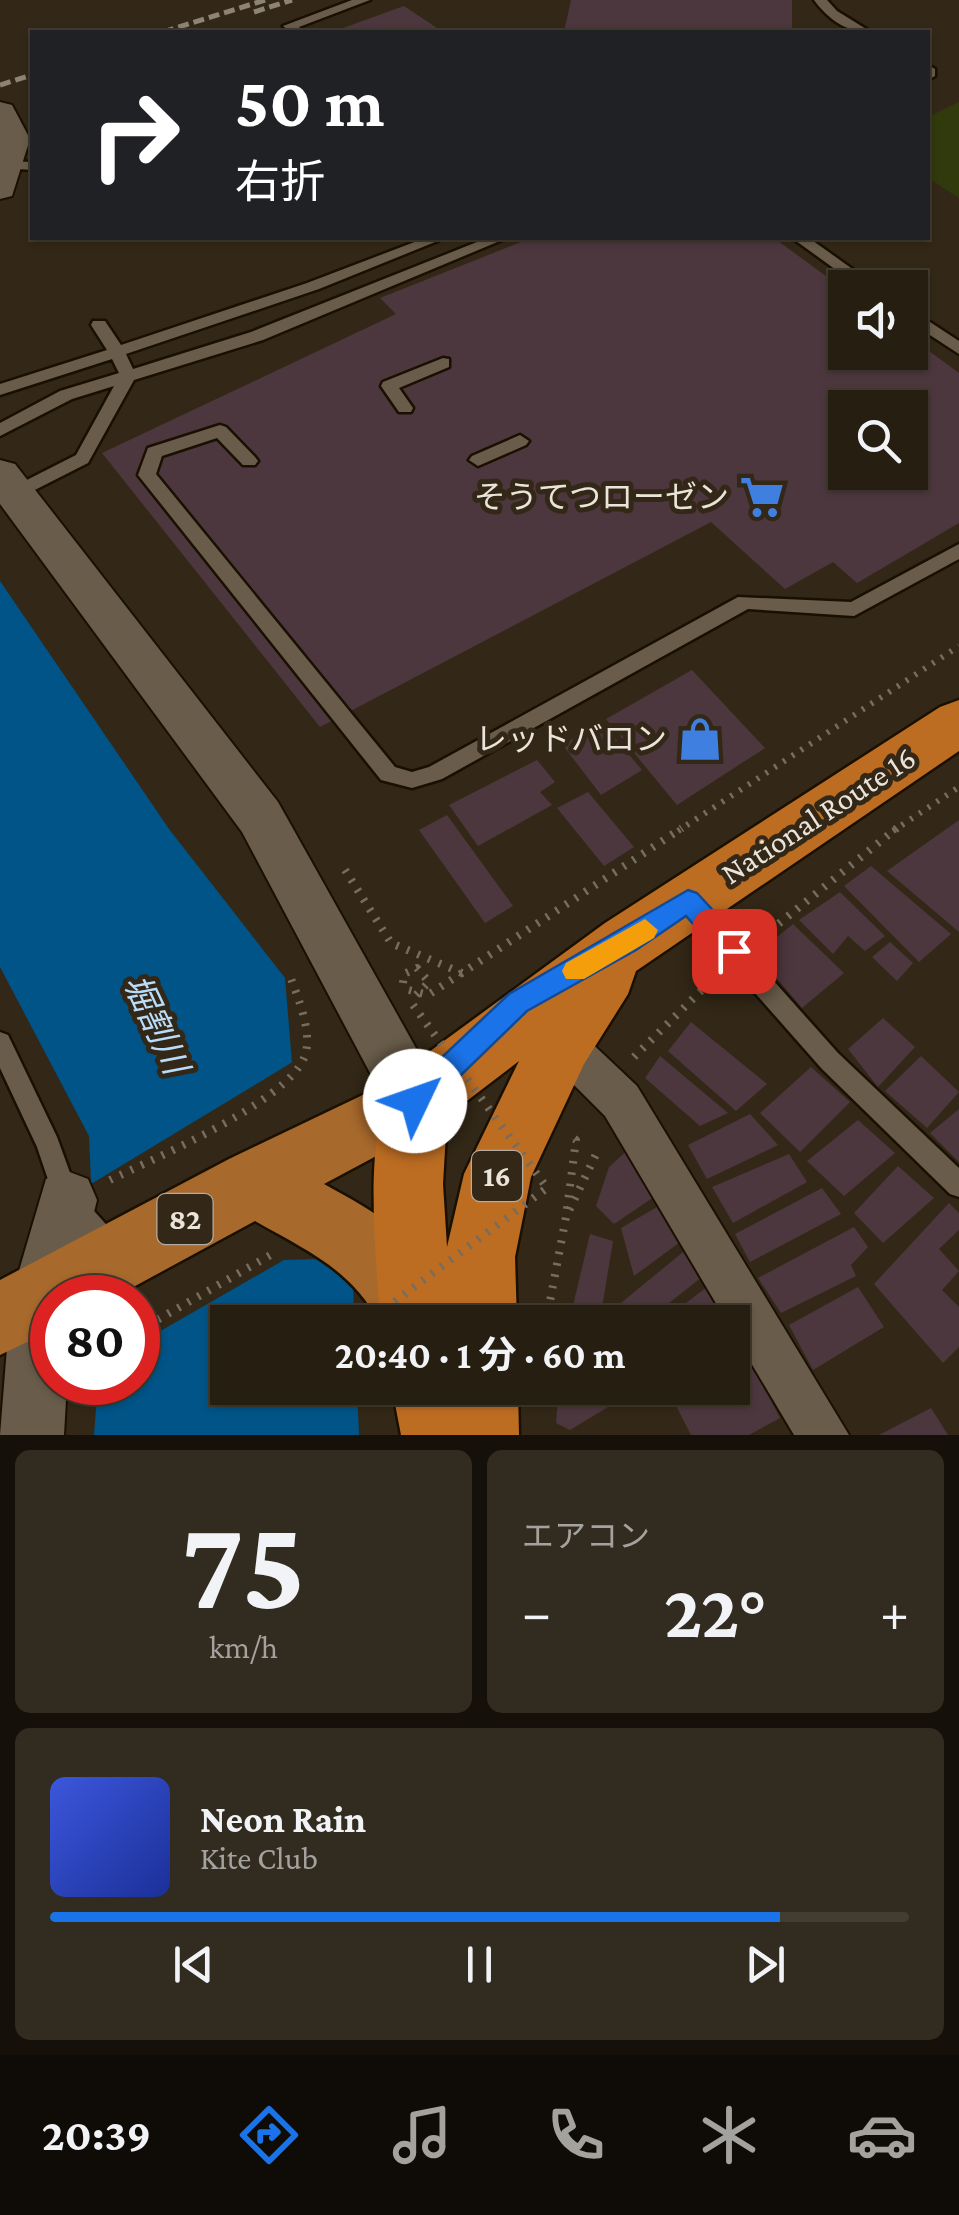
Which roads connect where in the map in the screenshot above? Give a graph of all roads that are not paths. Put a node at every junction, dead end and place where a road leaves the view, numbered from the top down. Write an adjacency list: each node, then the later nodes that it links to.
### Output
1 (364, 0): 3 (lane)
2 (820, 0): 4 (lane)
3 (290, 30)
4 (860, 30)
5 (0, 112): 6 (street)
6 (14, 173)
7 (432, 240): 14 (lane)
8 (494, 240): 16 (lane)
9 (803, 240): 10 (lane)
10 (846, 270)
11 (99, 325): 14 (lane)
12 (928, 326): 13 (lane)
13 (959, 348)
14 (117, 352): 16 (lane); 17 (lane)
15 (443, 362): 18 (lane)
16 (128, 375): 19 (lane); 23 (lane)
17 (0, 390)
18 (406, 408)
19 (0, 430)
20 (520, 440): 21 (lane)
21 (478, 460)
22 (249, 461): 24 (lane)
23 (8, 483): 29 (street)
24 (959, 551)
25 (952, 736): 26 (highway, National Route 16 / 16)
26 (688, 901): 27 (highway, National Route 16 / 16); 31 (lane)
27 (537, 1020): 29 (highway, National Route 16 / 16); 35 (highway, National Route 16 / 16); 41 (street)
28 (0, 1043): 32 (lane)
29 (415, 1101): 30 (main road, 82); 34 (highway)
30 (253, 1183): 32 (main road, 82); 33 (main road, 82)
31 (959, 1185)
32 (72, 1251): 38 (street)
33 (409, 1305)
34 (411, 1305)
35 (415, 1305)
36 (433, 1405): 39 (highway)
37 (481, 1405): 40 (highway)
38 (31, 1435)
39 (439, 1435)
40 (481, 1435)
41 (823, 1435)

